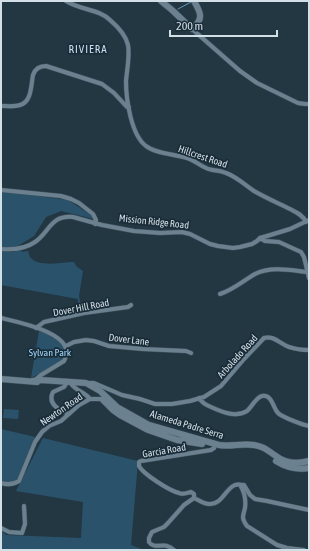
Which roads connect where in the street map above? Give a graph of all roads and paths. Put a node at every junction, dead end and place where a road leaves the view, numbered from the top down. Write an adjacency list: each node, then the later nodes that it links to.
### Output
1 (66, 1): 7 (street, Hillcrest Road)
2 (161, 1): 4 (street)
3 (194, 1): 4 (street)
4 (192, 29): 5 (street)
5 (309, 104)
6 (1, 106): 7 (street)
7 (129, 107): 9 (street, Hillcrest Road)
8 (1, 190): 10 (street)
9 (308, 221): 11 (street, Mission Ridge Road)
10 (95, 224): 11 (street, Mission Ridge Road); 12 (street, Mission Ridge Road)
11 (260, 238): 13 (street)
12 (1, 249)
13 (307, 272): 14 (street); 15 (street)
14 (309, 278)
15 (220, 294)
16 (131, 305): 18 (street, Dover Hill Road)
17 (1, 318): 18 (street)
18 (36, 328): 19 (street)
19 (66, 346): 21 (street, Dover Lane); 23 (street)
20 (309, 350): 26 (street, Arbolado Road)
21 (191, 353)
22 (1, 379): 23 (street, Alameda Padre Serra)
23 (34, 381): 24 (street, Alameda Padre Serra); 25 (street, Alameda Padre Serra)
24 (86, 383): 26 (street, Arbolado Road); 31 (street, Alameda Padre Serra)
25 (69, 385): 27 (street, Newton Road); 28 (street, Alameda Padre Serra); 29 (street)
26 (199, 398): 30 (street)
27 (90, 399): 28 (street, Newton Road); 29 (street, Newton Road)
28 (103, 399): 32 (street, Alameda Padre Serra)
29 (69, 414): 35 (street, Newton Road)
30 (309, 426)
31 (253, 445): 32 (street, Alameda Padre Serra); 33 (street); 34 (street)
32 (214, 448): 37 (street, Garcia Road)
33 (309, 461)
34 (309, 468)
35 (1, 483)
36 (240, 485): 37 (street); 39 (street); 42 (street)
37 (194, 498): 41 (street)
38 (24, 506): 40 (street)
39 (309, 510)
40 (1, 528)
41 (174, 550)
42 (304, 550)

